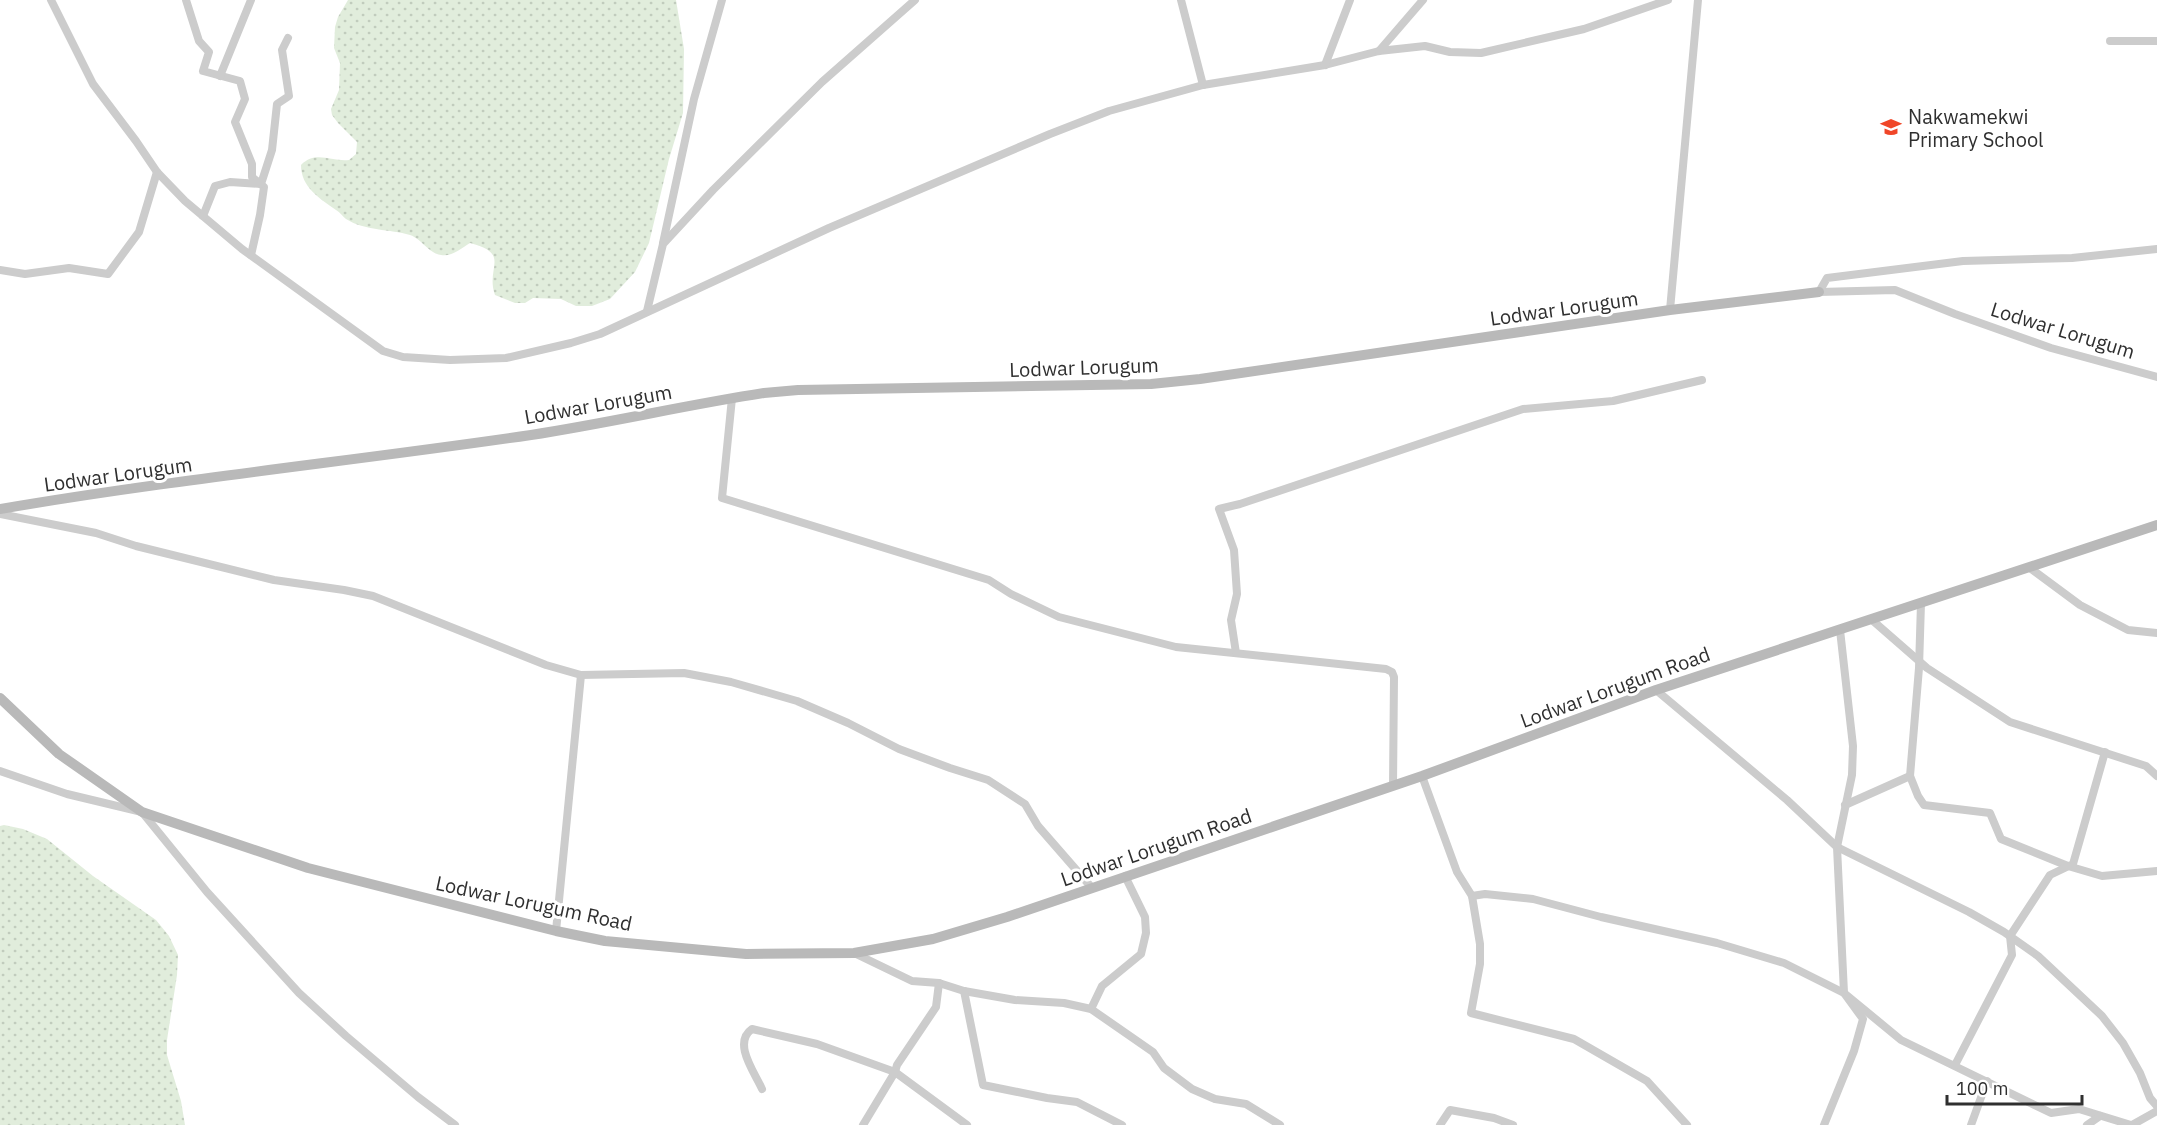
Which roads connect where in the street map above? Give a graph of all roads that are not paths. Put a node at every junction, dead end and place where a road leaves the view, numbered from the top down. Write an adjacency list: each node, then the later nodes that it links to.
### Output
1 (51, 0): 18 (street)
2 (186, 0): 16 (street)
3 (251, 0): 16 (street)
4 (722, 0): 21 (street)
5 (915, 0): 21 (street)
6 (1180, 0): 17 (street)
7 (1350, 0): 15 (street)
8 (1423, 0): 14 (street)
9 (1668, 0): 14 (street)
10 (1698, 0): 26 (street)
11 (288, 38): 19 (street)
12 (2110, 40): 13 (street)
13 (2157, 41)
14 (1379, 51): 15 (street)
15 (1325, 65): 17 (street)
16 (220, 76): 19 (street)
17 (1203, 85): 27 (street)
18 (156, 172): 20 (street); 24 (street)
19 (261, 184): 20 (street); 23 (street)
20 (203, 216): 23 (street)
21 (663, 244): 27 (street)
22 (2157, 249): 25 (street)
23 (250, 255): 27 (street)
24 (0, 270)
25 (1819, 292): 26 (main road, Lodwar Lorugum); 28 (street, Lodwar Lorugum)
26 (1670, 310): 30 (main road, Lodwar Lorugum)
27 (647, 311)
28 (2157, 377)
29 (1702, 380): 39 (street)
30 (732, 398): 31 (main road, Lodwar Lorugum); 39 (street)
31 (0, 509)
32 (0, 514): 41 (street)
33 (2157, 525): 34 (main road, Lodwar Lorugum Road)
34 (2030, 568): 35 (main road, Lodwar Lorugum Road); 38 (street)
35 (1922, 603): 36 (main road, Lodwar Lorugum Road); 40 (street)
36 (1872, 620): 37 (main road, Lodwar Lorugum Road); 40 (street)
37 (1840, 630): 42 (main road, Lodwar Lorugum Road); 50 (street)
38 (2157, 633)
39 (1236, 653): 49 (street)
40 (1919, 661): 44 (street); 47 (street)
41 (581, 675): 56 (street); 58 (street)
42 (1656, 690): 46 (main road, Lodwar Lorugum Road); 52 (street)
43 (0, 698): 51 (main road, Lodwar Lorugum Road)
44 (2105, 752): 48 (street); 53 (street)
45 (0, 771): 51 (street)
46 (1422, 776): 49 (main road, Lodwar Lorugum Road); 57 (street)
47 (1910, 776): 50 (street); 53 (street)
48 (2157, 776)
49 (1393, 786): 55 (main road, Lodwar Lorugum Road)
50 (1845, 805): 52 (street)
51 (142, 812): 58 (main road, Lodwar Lorugum Road); 72 (street)
52 (1837, 847): 59 (street); 63 (street)
53 (2068, 866): 54 (street); 59 (street)
54 (2157, 872)
55 (1125, 876): 56 (main road, Lodwar Lorugum Road); 64 (street)
56 (1092, 888): 60 (main road, Lodwar Lorugum Road)
57 (1472, 896): 63 (street); 79 (street)
58 (556, 931): 60 (main road, Lodwar Lorugum Road)
59 (2010, 936): 65 (street); 69 (street)
60 (854, 953): 61 (street)
61 (939, 983): 62 (street); 66 (street)
62 (964, 991): 64 (street); 75 (street)
63 (1844, 993): 65 (street); 80 (street)
64 (1091, 1010): 76 (street)
65 (1956, 1065): 67 (street)
66 (895, 1072): 68 (street); 73 (street); 74 (street)
67 (1987, 1081): 71 (street); 81 (street)
68 (762, 1089)
69 (2157, 1106)
70 (2157, 1111): 83 (street)
71 (2100, 1116): 82 (street); 83 (street)
72 (455, 1125)
73 (863, 1125)
74 (967, 1125)
75 (1122, 1125)
76 (1280, 1125)
77 (1440, 1125): 78 (street)
78 (1514, 1125)
79 (1687, 1125)
80 (1824, 1125)
81 (1971, 1125)
82 (2087, 1125)
83 (2132, 1125)

